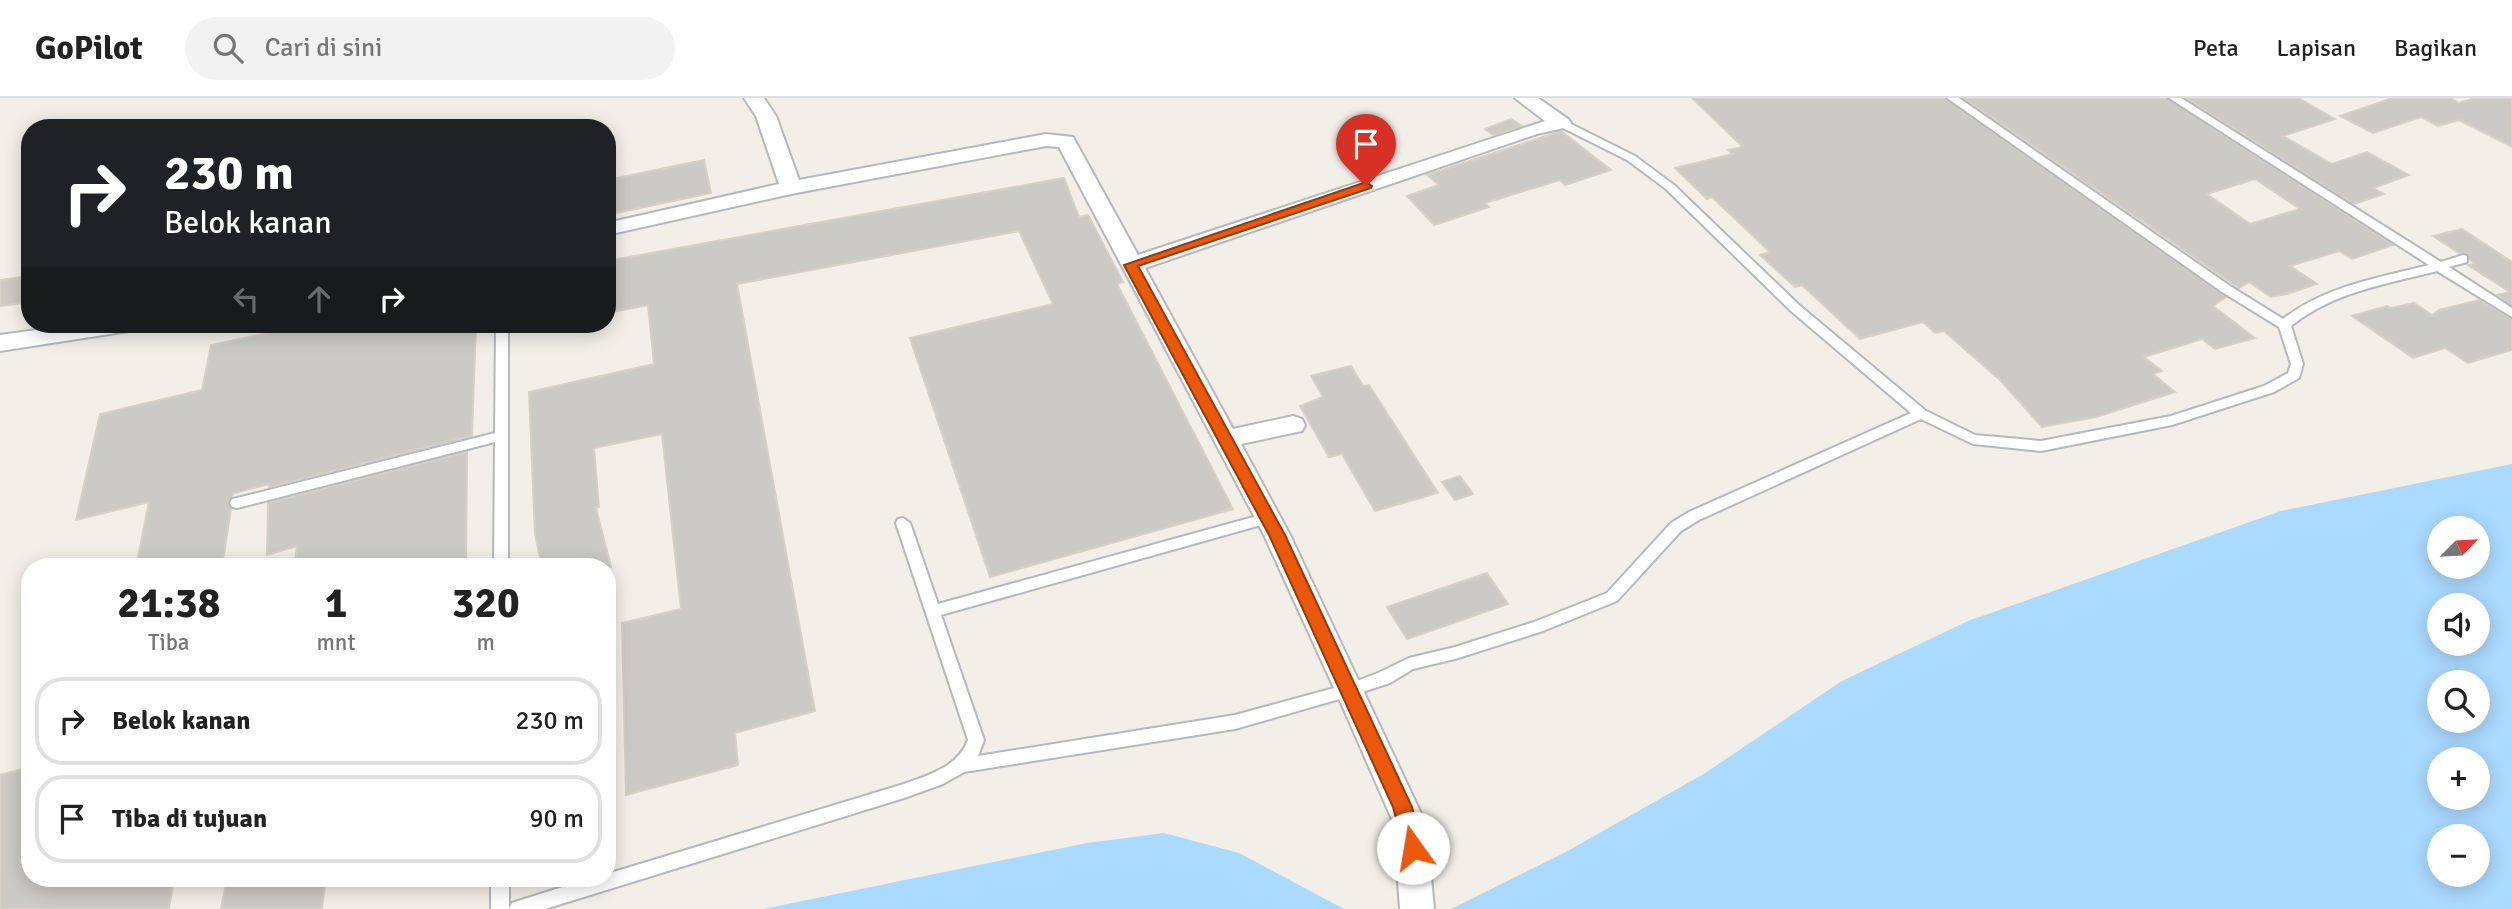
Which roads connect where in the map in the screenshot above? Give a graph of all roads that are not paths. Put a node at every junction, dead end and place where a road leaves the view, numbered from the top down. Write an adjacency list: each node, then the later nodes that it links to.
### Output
1 (754, 98): 6 (street)
2 (1525, 98): 5 (street)
3 (1952, 98): 12 (lane)
4 (2175, 98): 10 (lane)
5 (1561, 122): 9 (street); 16 (lane)
6 (792, 188): 7 (street); 9 (street)
7 (616, 227)
8 (2463, 259): 10 (lane)
9 (1130, 265): 19 (street)
10 (2440, 267): 11 (lane); 12 (lane)
11 (2512, 313)
12 (2284, 325): 16 (lane)
13 (68, 333): 15 (street)
14 (502, 333): 18 (lane)
15 (0, 343)
16 (1921, 414): 25 (lane)
17 (1293, 425): 19 (street)
18 (502, 436): 20 (lane); 23 (lane)
19 (1225, 439): 21 (street)
20 (237, 503)
21 (1268, 518): 24 (lane); 25 (street)
22 (903, 523): 24 (lane)
23 (501, 558)
24 (933, 611): 26 (lane)
25 (1350, 690): 26 (lane); 32 (street)
26 (963, 765): 27 (lane)
27 (616, 879)
28 (500, 887): 30 (lane)
29 (590, 887): 31 (lane)
30 (500, 909)
31 (518, 909)
32 (1417, 909)

